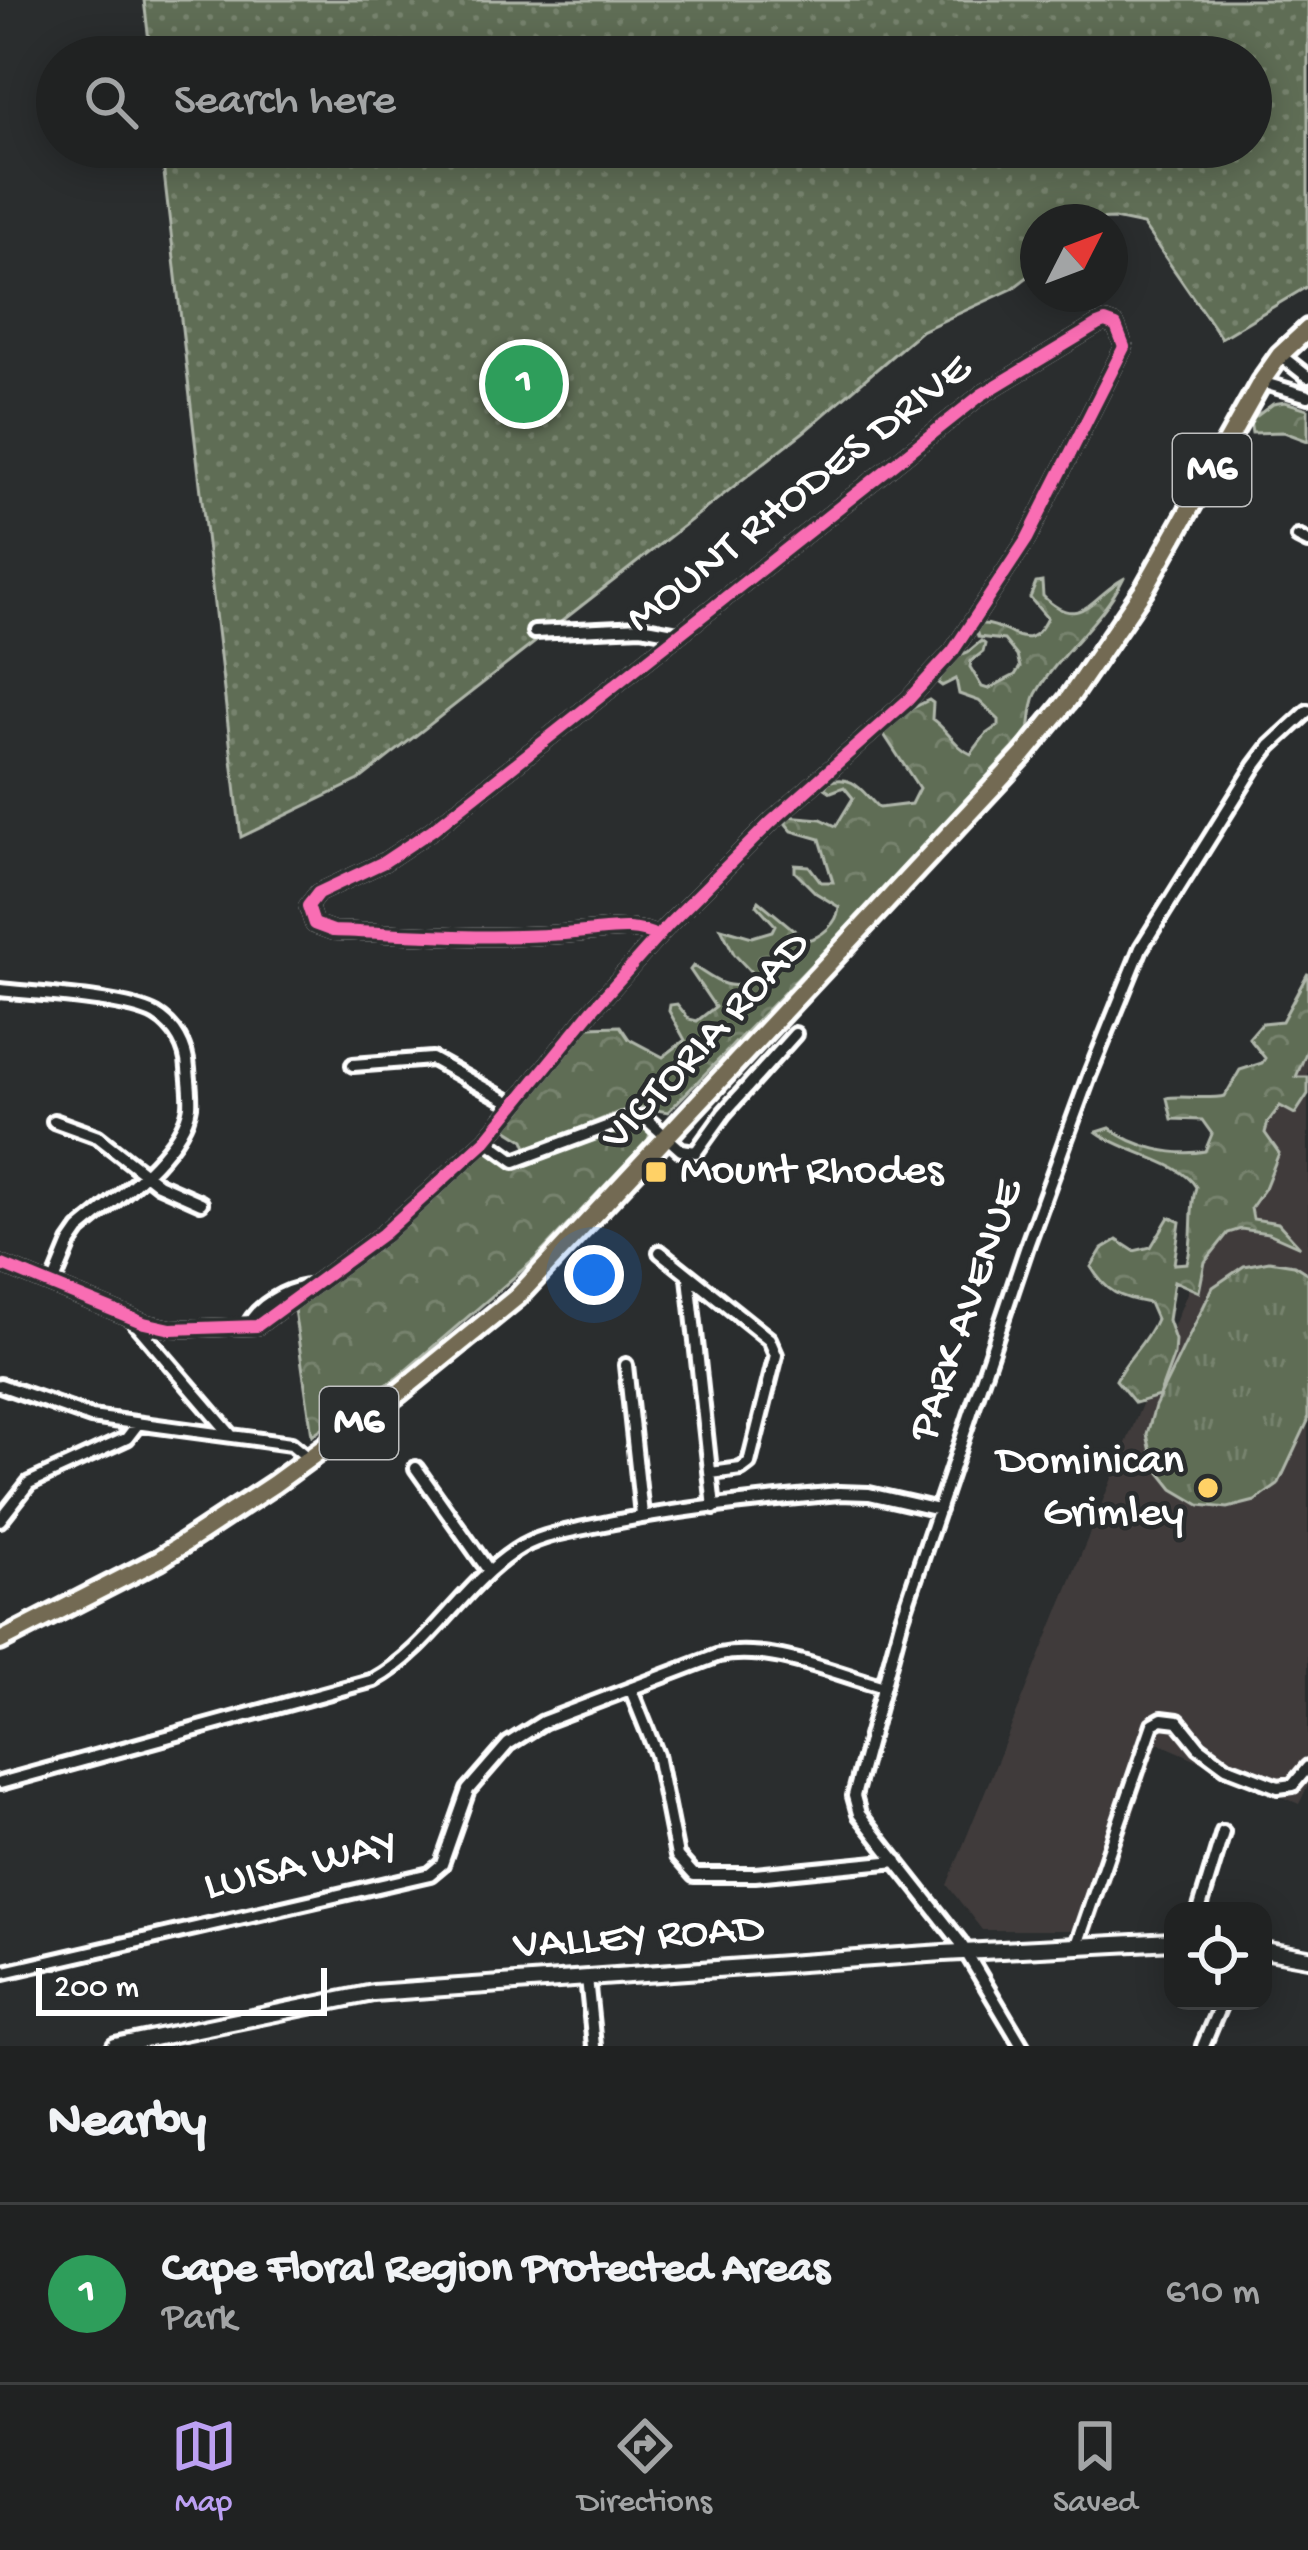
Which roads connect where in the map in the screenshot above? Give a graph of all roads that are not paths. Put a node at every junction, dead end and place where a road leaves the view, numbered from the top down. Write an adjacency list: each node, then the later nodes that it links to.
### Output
1 (1308, 329): 2 (main road, VICTORIA ROAD / M6)
2 (1280, 355): 3 (street); 4 (main road, VICTORIA ROAD / M6)
3 (1308, 377)
4 (1261, 382): 5 (street); 15 (main road, VICTORIA ROAD / M6)
5 (1308, 396)
6 (534, 632): 7 (street)
7 (679, 634): 9 (street, MOUNT RHODES DRIVE); 9 (street, MOUNT RHODES DRIVE)
8 (1308, 711): 32 (street, PARK AVENUE)
9 (658, 937): 13 (street, MOUNT RHODES DRIVE)
10 (0, 990): 17 (street)
11 (795, 1034): 15 (street)
12 (353, 1065): 13 (street)
13 (514, 1106): 16 (street, MOUNT RHODES DRIVE)
14 (54, 1121): 17 (street)
15 (666, 1137): 16 (street); 28 (main road, VICTORIA ROAD / M6)
16 (486, 1140): 23 (street, MOUNT RHODES DRIVE)
17 (143, 1173): 18 (street); 22 (street)
18 (201, 1203)
19 (660, 1252): 21 (street)
20 (0, 1264): 22 (street)
21 (689, 1277): 30 (street); 30 (street)
22 (53, 1284): 23 (street)
23 (132, 1319): 27 (street)
24 (626, 1364): 33 (street)
25 (0, 1385): 26 (street)
26 (137, 1425): 27 (street); 34 (street)
27 (231, 1435): 28 (street)
28 (309, 1460): 36 (main road, VICTORIA ROAD / M6)
29 (416, 1468): 35 (street)
30 (711, 1473): 31 (street)
31 (714, 1508): 32 (street); 33 (street)
32 (939, 1510): 37 (street, PARK AVENUE)
33 (642, 1515): 35 (street)
34 (0, 1520)
35 (489, 1571): 40 (street)
36 (0, 1641)
37 (881, 1686): 38 (street, LUISA WAY); 42 (street, PARK AVENUE)
38 (631, 1690): 42 (street); 49 (street, LUISA WAY)
39 (1308, 1767): 45 (street)
40 (0, 1783)
41 (1223, 1832): 43 (street)
42 (897, 1862): 46 (street, PARK AVENUE)
43 (1201, 1902)
44 (1164, 1941): 45 (street, VALLEY ROAD)
45 (1077, 1945): 46 (street, VALLEY ROAD)
46 (966, 1952): 50 (street, VALLEY ROAD); 55 (street, PARK AVENUE)
47 (1272, 1952): 48 (street)
48 (1308, 1958)
49 (0, 1973)
50 (587, 1978): 52 (street, VALLEY ROAD); 54 (street)
51 (1218, 2010): 56 (street)
52 (140, 2043): 53 (street, VALLEY ROAD)
53 (115, 2046)
54 (594, 2046)
55 (1022, 2046)
56 (1203, 2046)

